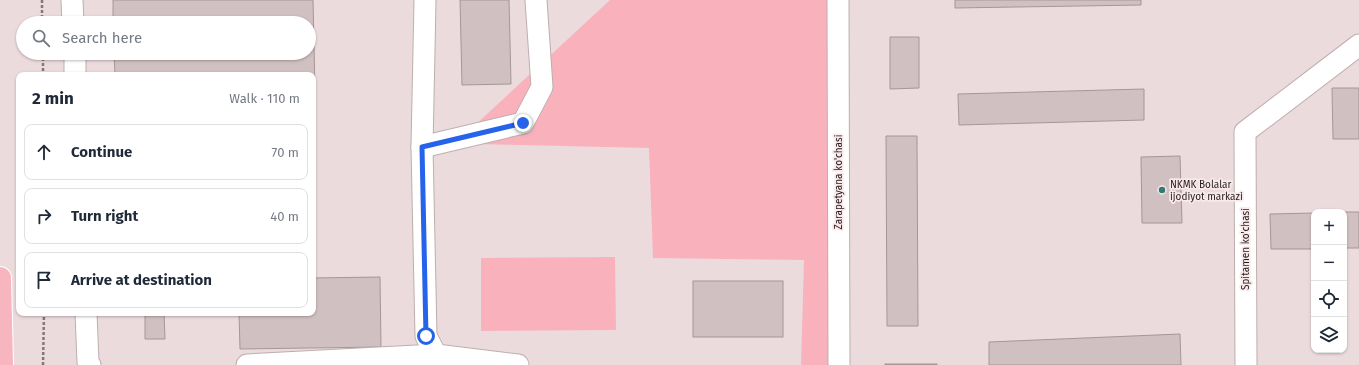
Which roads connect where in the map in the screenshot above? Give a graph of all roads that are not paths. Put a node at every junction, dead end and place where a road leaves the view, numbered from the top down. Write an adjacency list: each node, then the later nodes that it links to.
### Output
1 (72, 0): 5 (street)
2 (425, 0): 9 (street)
3 (536, 0): 9 (street)
4 (838, 0): 17 (street, Zarapetyana ko'chasi)
5 (73, 16)
6 (1359, 45): 18 (street, Spitamen ko'chasi)
7 (75, 60): 8 (street)
8 (76, 72)
9 (422, 147): 12 (street)
10 (0, 278): 13 (main road)
11 (86, 316): 14 (street)
12 (436, 355): 15 (street); 16 (street)
13 (2, 365)
14 (90, 365)
15 (247, 365)
16 (518, 365)
17 (838, 365)
18 (1246, 365)

